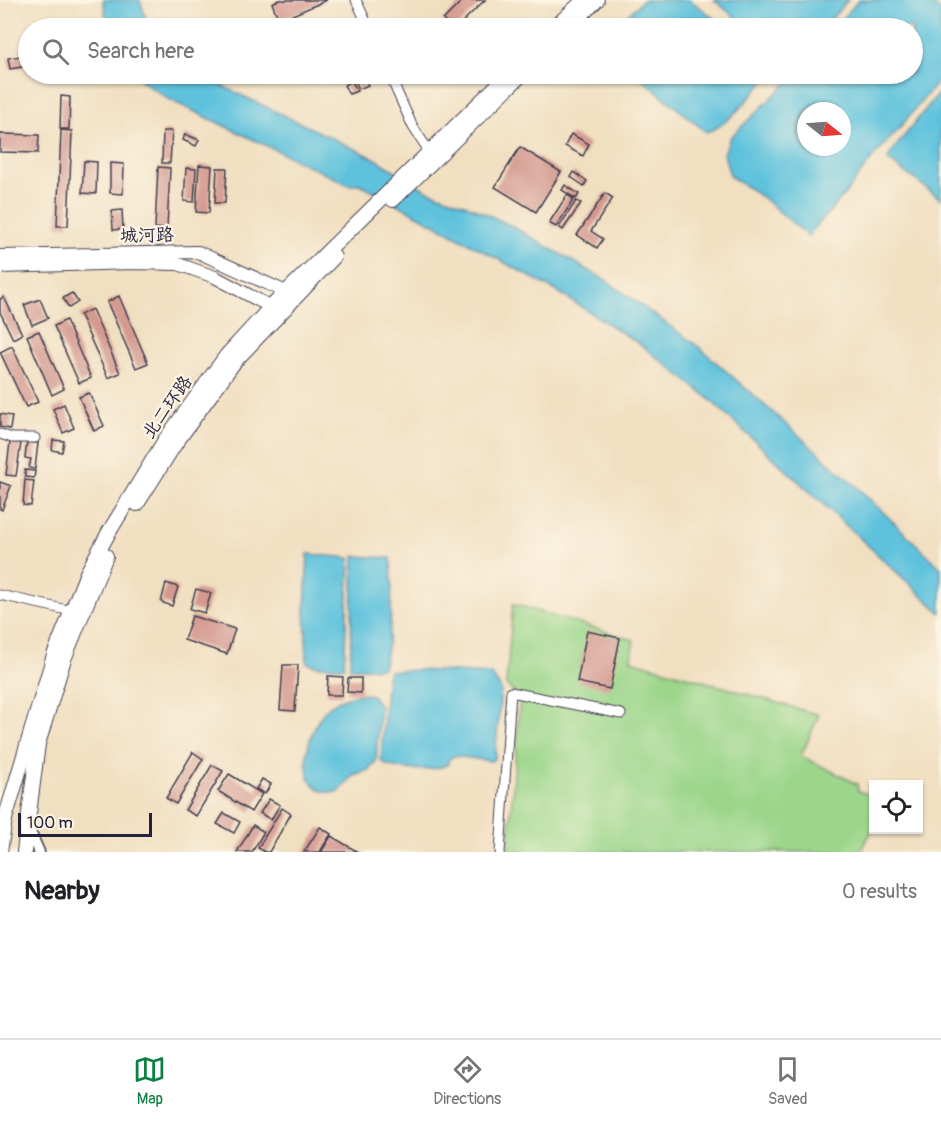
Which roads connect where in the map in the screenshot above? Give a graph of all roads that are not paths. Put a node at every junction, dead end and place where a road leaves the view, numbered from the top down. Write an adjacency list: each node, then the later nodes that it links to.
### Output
1 (356, 0): 4 (street)
2 (584, 0): 5 (main road)
3 (597, 0): 6 (main road)
4 (364, 18)
5 (565, 18)
6 (578, 18)
7 (394, 84): 10 (street)
8 (498, 84): 10 (main road, 北二环路)
9 (511, 84): 11 (main road, 北二环路)
10 (429, 151): 11 (main road, 北二环路)
11 (421, 166): 12 (main road, 北二环路)
12 (379, 207): 15 (main road, 北二环路); 22 (main road, 北二环路)
13 (0, 256): 15 (main road, 城河路)
14 (0, 267): 16 (main road, 城河路)
15 (286, 292): 16 (main road, 北二环路)
16 (271, 308): 20 (main road, 北二环路)
17 (0, 434): 18 (street)
18 (35, 438)
19 (0, 595): 20 (street)
20 (72, 610): 23 (main road, 北二环路)
21 (621, 714): 26 (street)
22 (26, 824): 24 (main road, 北二环路); 25 (street)
23 (0, 852)
24 (24, 852)
25 (39, 852)
26 (500, 852)

